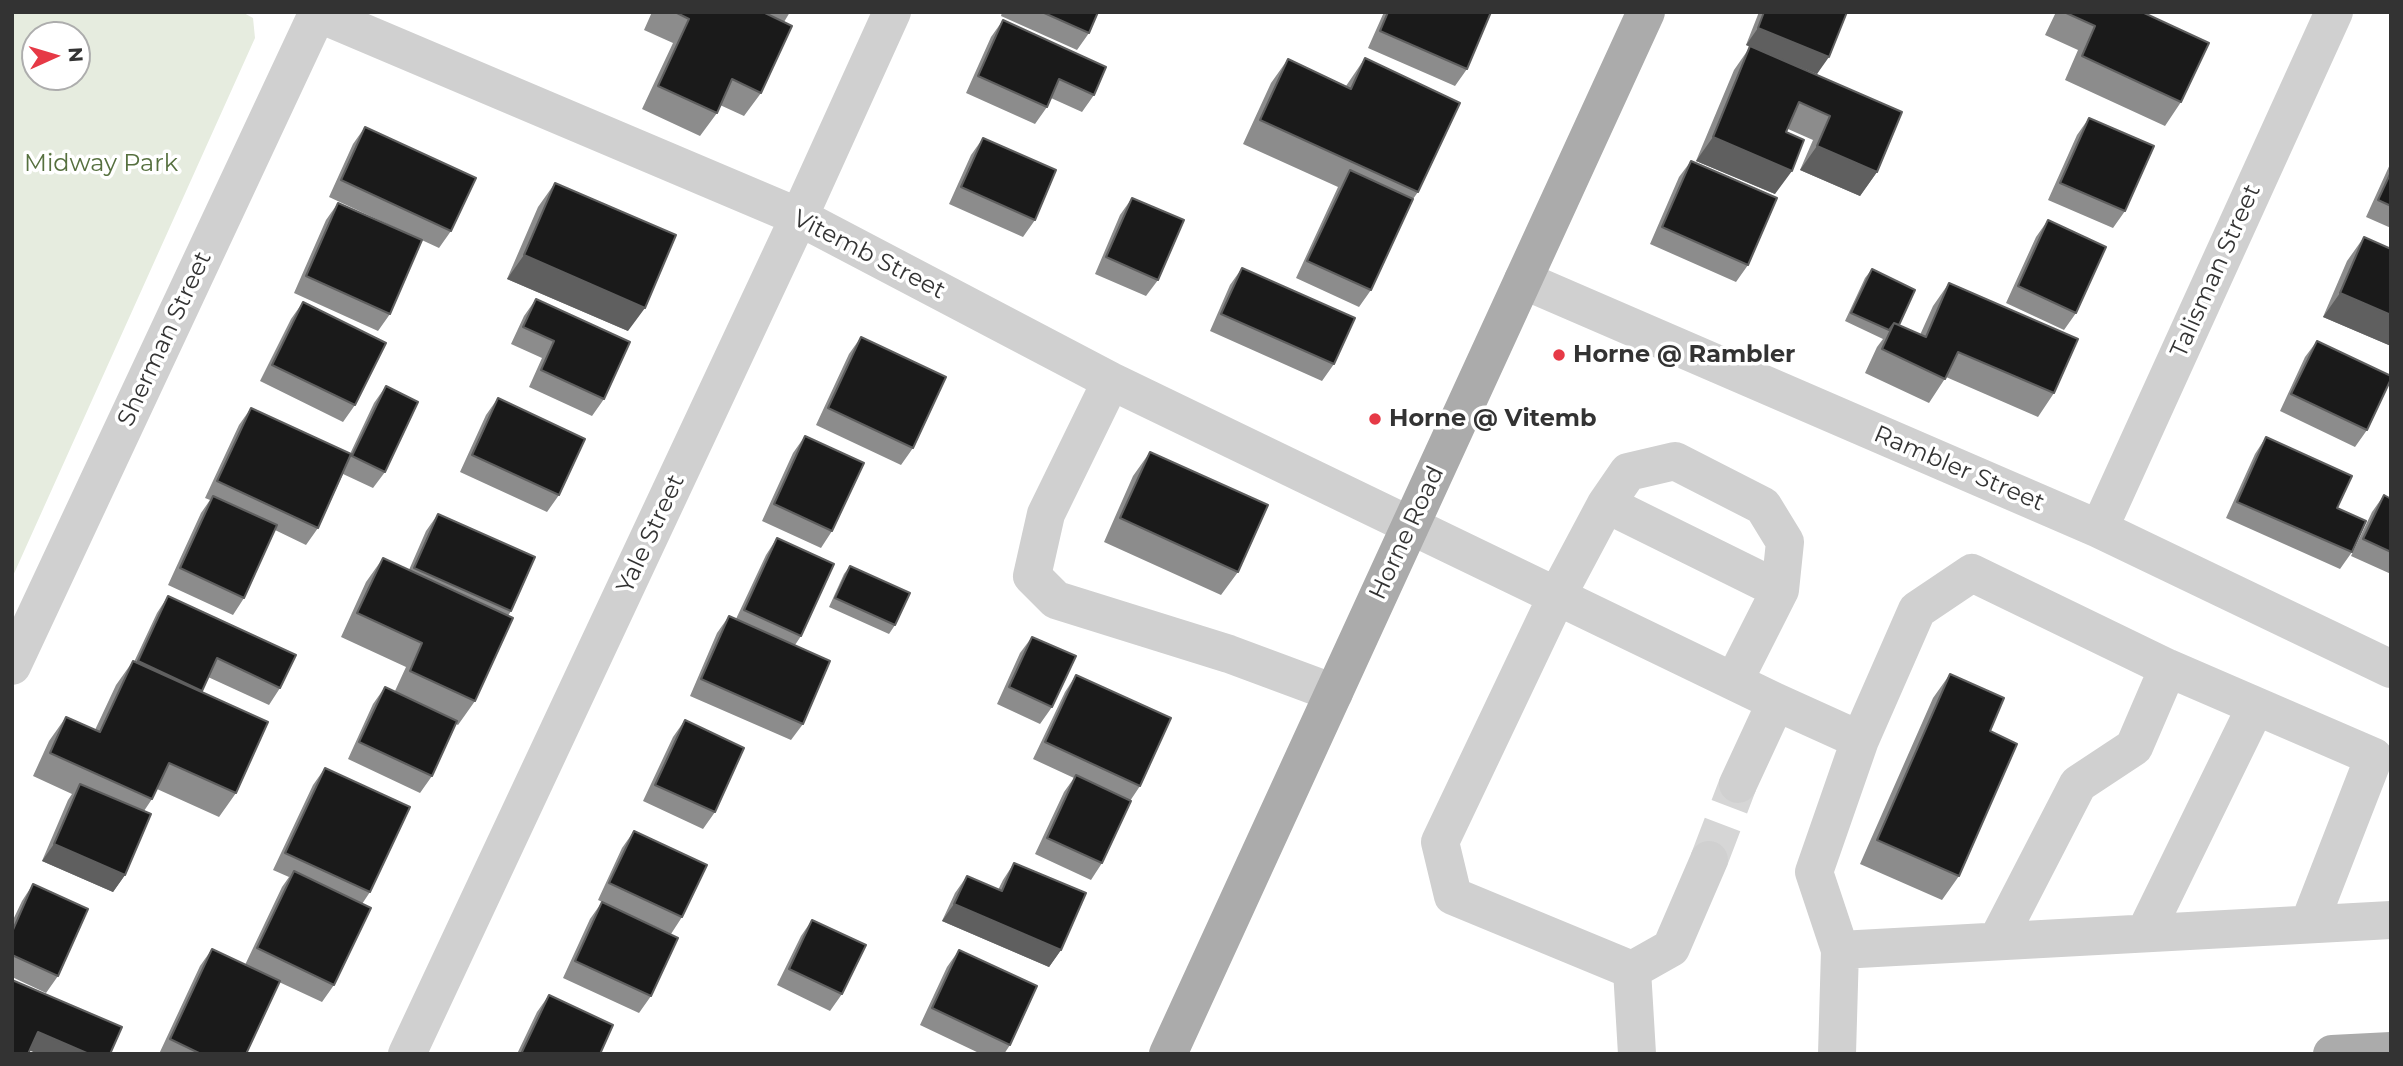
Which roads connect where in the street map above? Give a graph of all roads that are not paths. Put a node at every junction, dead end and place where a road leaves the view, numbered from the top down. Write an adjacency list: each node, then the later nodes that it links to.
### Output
1 (892, 12): 5 (street, Yale Street)
2 (1646, 12): 6 (main road, Horne Road)
3 (2334, 12): 10 (street, Talisman Street)
4 (317, 13): 5 (street, Vitemb Street); 13 (street, Sherman Street)
5 (799, 217): 7 (street, Vitemb Street); 30 (street, Yale Street)
6 (1523, 280): 9 (main road, Horne Road); 10 (street, Rambler Street)
7 (1111, 381): 9 (street, Vitemb Street); 17 (street)
8 (1606, 504): 11 (street); 11 (street); 12 (street)
9 (1411, 525): 12 (street, Vitemb Street); 17 (main road, Horne Road)
10 (2099, 529): 15 (street, Rambler Street)
11 (1780, 590): 16 (street)
12 (1557, 596): 16 (street, Vitemb Street); 28 (street)
13 (12, 666)
14 (2168, 668): 19 (street); 20 (street); 26 (street)
15 (2391, 670)
16 (1734, 681): 18 (street, Vitemb Street)
17 (1334, 693): 31 (main road, Horne Road)
18 (1776, 702): 20 (street, Vitemb Street); 21 (street)
19 (2256, 706): 24 (street); 25 (street)
20 (1860, 740): 27 (street)
21 (1738, 784)
22 (1709, 860): 28 (street)
23 (2391, 920): 24 (street)
24 (2309, 924): 25 (street)
25 (2145, 933): 26 (street)
26 (1997, 941): 27 (street)
27 (1840, 950): 33 (street)
28 (1632, 970): 32 (street)
29 (2391, 1051): 34 (main road)
30 (407, 1054)
31 (1168, 1054)
32 (1637, 1054)
33 (1837, 1054)
34 (2332, 1054)

